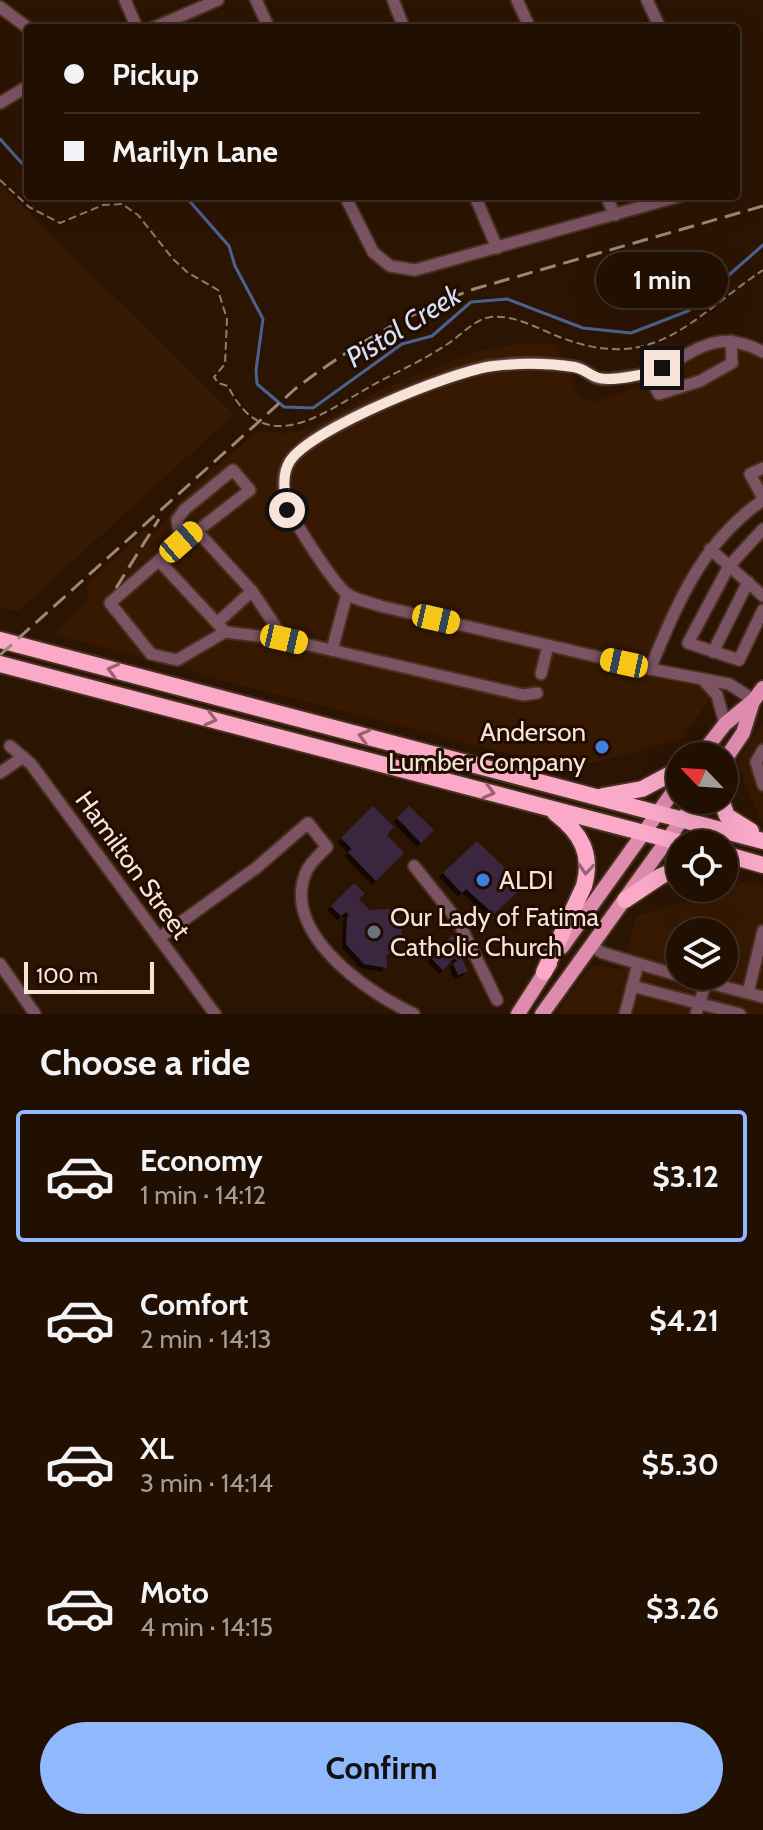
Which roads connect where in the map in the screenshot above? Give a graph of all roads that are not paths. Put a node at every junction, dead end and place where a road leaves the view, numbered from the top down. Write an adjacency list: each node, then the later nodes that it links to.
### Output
1 (125, 0): 8 (street)
2 (218, 0): 9 (street)
3 (256, 0): 10 (street)
4 (393, 0): 11 (street)
5 (517, 0): 12 (street)
6 (647, 0): 13 (street)
7 (0, 7): 14 (street)
8 (135, 24)
9 (162, 24)
10 (267, 24)
11 (402, 24)
12 (528, 24)
13 (658, 24)
14 (24, 25)
15 (24, 88): 16 (street)
16 (0, 103)
17 (347, 200): 22 (street)
18 (477, 200): 22 (street)
19 (608, 200): 21 (street)
20 (666, 200): 21 (street)
21 (615, 215): 22 (street)
22 (497, 248)
23 (731, 341): 24 (street); 25 (street); 25 (street)
24 (763, 352)
25 (648, 374): 36 (street)
26 (763, 468): 27 (street)
27 (763, 499): 31 (street)
28 (763, 529): 33 (street)
29 (197, 531): 30 (street); 30 (street); 35 (street)
30 (181, 542): 32 (street)
31 (710, 549): 33 (street); 46 (street)
32 (159, 561): 39 (street); 39 (street)
33 (729, 566): 34 (street); 44 (street)
34 (748, 582): 37 (street); 44 (street)
35 (252, 591): 39 (street); 40 (street)
36 (347, 594): 42 (street); 43 (street)
37 (763, 596)
38 (763, 610): 44 (street)
39 (221, 628): 40 (street)
40 (284, 639): 43 (street)
41 (0, 640): 60 (highway, one-way to 41)
42 (548, 646): 46 (street); 47 (street)
43 (332, 650): 49 (street)
44 (713, 652)
45 (0, 664): 62 (highway, one-way to 62)
46 (650, 669): 48 (street)
47 (541, 674)
48 (705, 682): 50 (street); 51 (street)
49 (537, 693)
50 (758, 694): 51 (main road); 53 (main road)
51 (725, 724): 52 (main road)
52 (711, 742)
53 (737, 742)
54 (10, 746): 56 (street, Hamilton Street)
55 (763, 750): 59 (street)
56 (23, 757): 57 (street); 82 (street, Hamilton Street)
57 (0, 773)
58 (666, 776): 60 (highway)
59 (763, 785)
60 (598, 797): 63 (highway)
61 (666, 801): 63 (main road)
62 (548, 807): 68 (highway); 87 (highway, one-way to 87)
63 (656, 814): 66 (highway); 68 (main road)
64 (686, 814): 66 (main road)
65 (726, 814): 70 (highway)
66 (682, 820): 67 (main road); 70 (highway)
67 (675, 830)
68 (643, 833): 69 (highway); 79 (main road)
69 (666, 838)
70 (763, 839)
71 (666, 843): 78 (main road)
72 (738, 858): 74 (highway)
73 (738, 860): 74 (highway)
74 (745, 860): 75 (highway)
75 (763, 865)
76 (414, 866): 94 (street)
77 (666, 874): 78 (highway)
78 (625, 900): 81 (main road)
79 (588, 909): 83 (main road); 87 (main road)
80 (763, 931): 89 (street)
81 (601, 933): 83 (main road); 84 (street)
82 (159, 938): 97 (street, Hamilton Street); 98 (street)
83 (591, 946): 84 (street); 100 (main road)
84 (615, 956): 86 (street)
85 (0, 964): 96 (street)
86 (638, 964): 88 (street); 90 (street)
87 (544, 972): 99 (main road)
88 (666, 972)
89 (758, 974): 92 (street)
90 (632, 986): 95 (street); 101 (street)
91 (737, 990): 92 (street)
92 (748, 993): 93 (street)
93 (763, 997)
94 (497, 1000)
95 (698, 1009): 102 (street)
96 (35, 1014)
97 (215, 1014)
98 (414, 1014)
99 (518, 1014)
100 (542, 1014)
101 (625, 1014)
102 (740, 1014)

